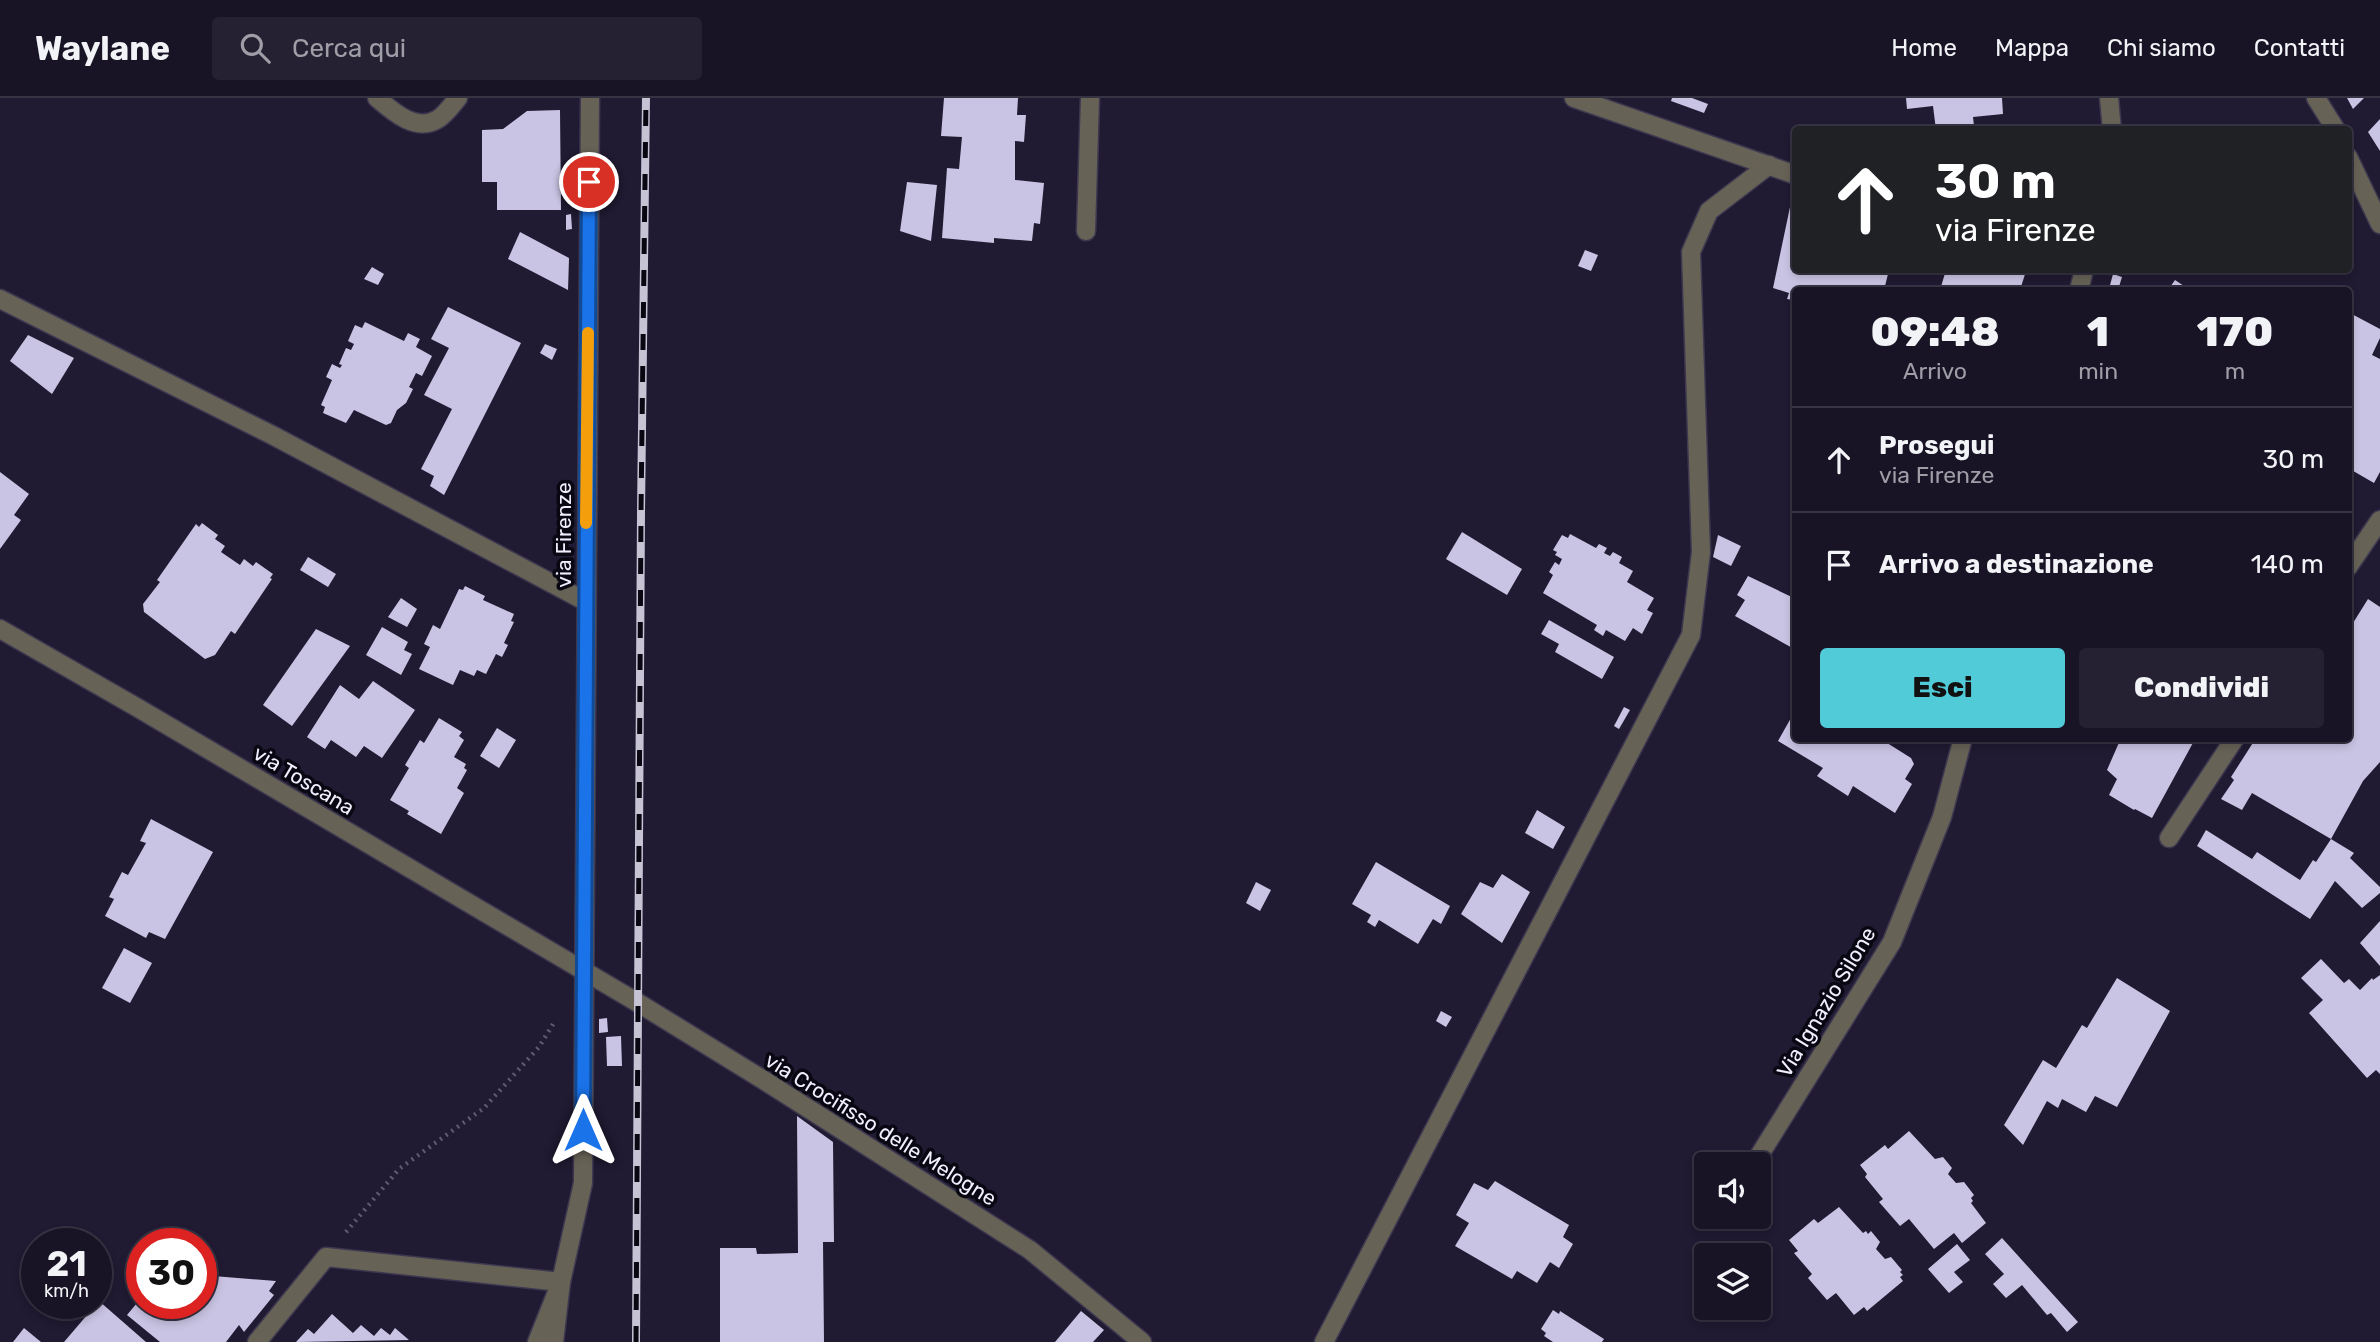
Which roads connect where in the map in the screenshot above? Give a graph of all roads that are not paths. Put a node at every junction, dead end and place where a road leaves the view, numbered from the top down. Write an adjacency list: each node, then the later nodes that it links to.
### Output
1 (377, 98): 2 (street)
2 (457, 98)
3 (590, 98): 18 (street, via Firenze)
4 (1090, 98): 14 (street)
5 (1574, 98): 11 (street)
6 (2109, 98): 8 (street)
7 (2316, 98): 9 (street)
8 (2112, 126)
9 (2334, 126)
10 (2352, 165): 13 (street)
11 (1769, 166): 12 (street); 30 (street)
12 (1792, 173)
13 (2380, 224)
14 (1086, 232)
15 (0, 299): 18 (street)
16 (2380, 520): 17 (street)
17 (2352, 561)
18 (585, 601): 23 (street, via Firenze)
19 (0, 629): 23 (street, via Toscana)
20 (1962, 742): 24 (street, Via Ignazio Silone)
21 (2232, 742): 22 (street)
22 (2169, 838)
23 (584, 972): 25 (street, via Firenze); 29 (street, via Crocifisso delle Melogne)
24 (1761, 1152)
25 (561, 1282): 26 (street); 27 (street); 28 (street)
26 (257, 1342)
27 (537, 1342)
28 (554, 1342)
29 (1142, 1342)
30 (1324, 1342)

